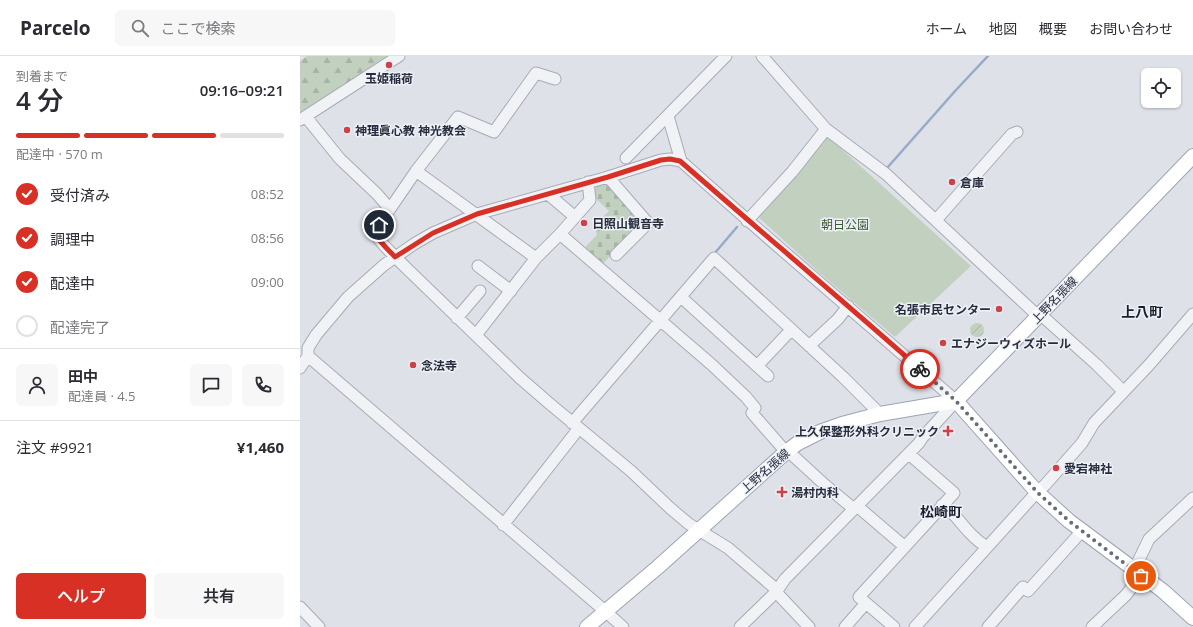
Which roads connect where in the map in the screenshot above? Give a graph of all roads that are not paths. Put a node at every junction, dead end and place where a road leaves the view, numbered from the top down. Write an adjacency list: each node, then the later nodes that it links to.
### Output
1 (399, 56): 6 (street)
2 (726, 56): 5 (street)
3 (762, 56): 7 (street)
4 (555, 78): 12 (street)
5 (668, 116): 10 (street); 11 (street)
6 (303, 119): 16 (street)
7 (824, 132): 19 (street); 20 (street)
8 (1017, 132): 19 (street)
9 (1193, 156): 31 (main road, 上野名張線)
10 (626, 158)
11 (680, 161): 13 (street); 20 (street)
12 (416, 171): 16 (street); 17 (street)
13 (608, 177): 14 (street); 22 (street)
14 (588, 182): 15 (street); 18 (street)
15 (548, 194): 17 (street); 18 (street)
16 (390, 209): 23 (street)
17 (477, 214): 23 (street); 24 (street)
18 (575, 217): 21 (street)
19 (936, 220): 31 (street)
20 (747, 221): 29 (street)
21 (560, 234): 24 (street); 33 (street)
22 (616, 255)
23 (395, 257): 32 (street); 37 (street)
24 (536, 258): 27 (street)
25 (478, 266): 27 (street)
26 (480, 291): 32 (street)
27 (510, 291): 35 (street)
28 (681, 297): 33 (street); 34 (street); 38 (street)
29 (848, 306): 36 (street); 42 (street)
30 (1193, 314): 41 (street)
31 (1039, 315): 41 (street); 42 (main road, 上野名張線)
32 (457, 318): 35 (street)
33 (660, 320): 44 (street); 45 (street)
34 (791, 330): 36 (street); 38 (street)
35 (476, 335): 44 (street)
36 (809, 346): 43 (street)
37 (308, 356): 39 (street); 51 (street)
38 (757, 366): 40 (street)
39 (300, 368)
40 (768, 376)
41 (1123, 391): 47 (street)
42 (956, 401): 43 (main road, 上野名張線); 46 (street); 47 (main road)
43 (880, 414): 45 (main road, 上野名張線)
44 (576, 426): 51 (street); 52 (street)
45 (787, 451): 50 (street); 52 (main road, 上野名張線)
46 (909, 454): 49 (street); 50 (street)
47 (1037, 492): 53 (main road); 55 (street)
48 (1193, 498): 56 (street)
49 (942, 505): 54 (street); 55 (street)
50 (856, 508): 54 (street); 57 (street)
51 (504, 525): 60 (street)
52 (699, 529): 57 (street); 60 (main road, 上野名張線)
53 (1082, 531): 56 (main road); 70 (street)
54 (905, 547): 58 (street)
55 (987, 547): 69 (street)
56 (1137, 573): 61 (main road); 71 (street)
57 (776, 591): 65 (street); 66 (street)
58 (866, 603): 67 (street); 68 (street)
59 (300, 607): 62 (street)
60 (605, 611): 63 (main road, 上野名張線); 64 (street)
61 (1193, 618)
62 (319, 627)
63 (587, 627)
64 (623, 627)
65 (740, 627)
66 (809, 627)
67 (845, 627)
68 (894, 627)
69 (915, 627)
70 (988, 627)
71 (1092, 627)

